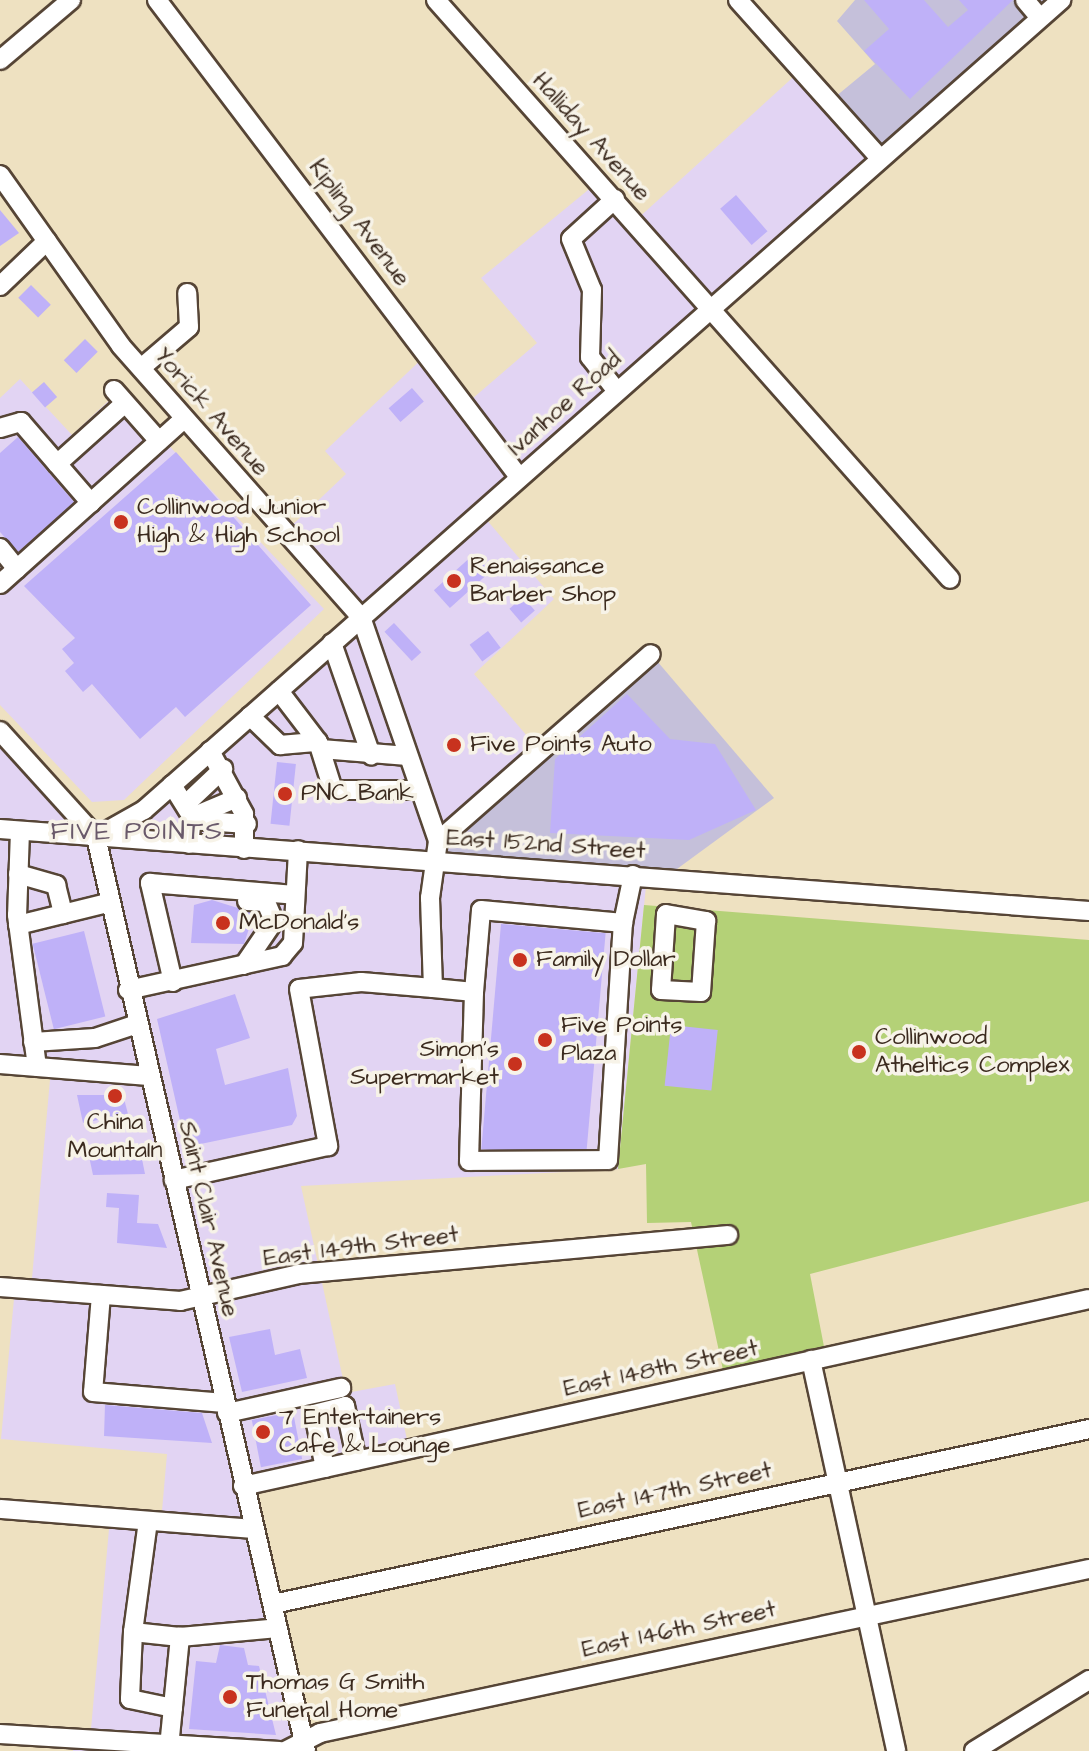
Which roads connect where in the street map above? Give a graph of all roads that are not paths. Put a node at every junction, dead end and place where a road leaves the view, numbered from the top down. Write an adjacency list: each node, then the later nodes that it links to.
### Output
1 (71, 0): 8 (street)
2 (157, 0): 22 (street, Kipling Avenue)
3 (436, 0): 11 (street, Halliday Avenue)
4 (738, 0): 9 (street)
5 (1025, 0): 7 (street)
6 (1061, 0): 7 (street, Ivanhoe Road)
7 (1040, 18): 9 (street, Ivanhoe Road)
8 (0, 60)
9 (880, 158): 15 (street, Ivanhoe Road)
10 (0, 175): 12 (street, Yorick Avenue)
11 (615, 199): 15 (street, Halliday Avenue); 17 (street)
12 (47, 241): 13 (street); 16 (street, Yorick Avenue)
13 (0, 286)
14 (187, 293): 16 (street)
15 (711, 306): 17 (street, Ivanhoe Road); 26 (street, Halliday Avenue)
16 (141, 368): 18 (street, Yorick Avenue)
17 (616, 390): 22 (street, Ivanhoe Road)
18 (184, 419): 20 (street); 28 (street, Yorick Avenue)
19 (0, 428): 21 (street)
20 (159, 441): 21 (street); 23 (street)
21 (57, 464): 23 (street)
22 (519, 477): 28 (street, Ivanhoe Road)
23 (91, 503): 25 (street)
24 (0, 548): 25 (street)
25 (17, 569): 27 (street)
26 (950, 579)
27 (0, 584)
28 (361, 617): 29 (street, Ivanhoe Road); 37 (street, Yorick Avenue)
29 (332, 643): 31 (street, Ivanhoe Road); 36 (street)
30 (651, 654): 47 (street)
31 (279, 691): 32 (street, Ivanhoe Road); 34 (street)
32 (250, 716): 34 (street); 35 (street, Ivanhoe Road)
33 (0, 731): 46 (street)
34 (320, 745): 36 (street); 40 (street)
35 (210, 751): 38 (street); 39 (street, Ivanhoe Road)
36 (371, 755): 37 (street)
37 (408, 756): 40 (street, Yorick Avenue)
38 (223, 769): 41 (street); 42 (street)
39 (172, 785): 42 (street); 46 (street, Ivanhoe Road)
40 (420, 790): 47 (street, Yorick Avenue)
41 (237, 798): 42 (street); 43 (street)
42 (190, 813): 43 (street); 48 (street)
43 (247, 824): 49 (street)
44 (0, 829): 45 (street, East 152nd Street)
45 (20, 831): 46 (street, East 152nd Street); 52 (street)
46 (96, 837): 48 (street, East 152nd Street); 57 (street, Saint Clair Avenue)
47 (438, 841): 51 (street, Yorick Avenue)
48 (189, 844): 49 (street, East 152nd Street)
49 (244, 849): 50 (street, East 152nd Street)
50 (298, 850): 51 (street, East 152nd Street); 56 (street)
51 (438, 862): 53 (street, East 152nd Street); 65 (street, Yorick Avenue)
52 (18, 874): 59 (street); 62 (street)
53 (633, 875): 54 (street, East 152nd Street); 61 (street)
54 (687, 879): 58 (street, East 152nd Street); 60 (street)
55 (176, 885): 56 (street); 63 (street); 64 (street)
56 (295, 895): 63 (street)
57 (107, 903): 59 (street); 66 (street, Saint Clair Avenue)
58 (1089, 911)
59 (63, 914): 62 (street)
60 (685, 915): 60 (street)
61 (623, 923): 67 (street); 67 (street)
62 (18, 925): 69 (street)
63 (252, 963): 64 (street)
64 (173, 982): 66 (street)
65 (433, 988): 67 (street); 73 (street)
66 (128, 990): 68 (street, Saint Clair Avenue)
67 (474, 992)
68 (137, 1024): 69 (street); 72 (street, Saint Clair Avenue)
69 (33, 1042): 71 (street)
70 (0, 1064): 71 (street)
71 (37, 1067): 72 (street)
72 (149, 1076): 73 (street, Saint Clair Avenue)
73 (174, 1180): 77 (street, Saint Clair Avenue)
74 (728, 1235): 77 (street, East 149th Street)
75 (0, 1287): 76 (street, East 149th Street)
76 (101, 1295): 77 (street, East 149th Street); 82 (street)
77 (201, 1295): 82 (street, Saint Clair Avenue)
78 (1089, 1299): 79 (street, East 148th Street)
79 (811, 1360): 85 (street, East 148th Street); 87 (street)
80 (341, 1388): 81 (street)
81 (309, 1395): 82 (street); 83 (street)
82 (226, 1408): 88 (street, Saint Clair Avenue)
83 (314, 1414): 85 (street); 86 (street)
84 (1089, 1429): 87 (street, East 147th Street)
85 (357, 1461): 86 (street, East 148th Street)
86 (325, 1468): 88 (street, East 148th Street)
87 (839, 1480): 93 (street, East 147th Street); 94 (street)
88 (243, 1486): 91 (street, Saint Clair Avenue)
89 (0, 1509): 90 (street)
90 (148, 1521): 91 (street); 96 (street)
91 (254, 1529): 93 (street, Saint Clair Avenue)
92 (1089, 1569): 94 (street, East 146th Street)
93 (273, 1604): 95 (street, Saint Clair Avenue)
94 (868, 1614): 101 (street, East 146th Street); 105 (street)
95 (278, 1628): 97 (street); 101 (street, Saint Clair Avenue)
96 (133, 1632): 97 (street); 99 (street)
97 (180, 1637): 99 (street)
98 (1089, 1680): 106 (street)
99 (173, 1708): 102 (street)
100 (0, 1734): 102 (street)
101 (305, 1748): 104 (street, East 146th Street)
102 (180, 1749): 103 (street)
103 (279, 1751)
104 (285, 1751)
105 (896, 1751)
106 (974, 1751)

